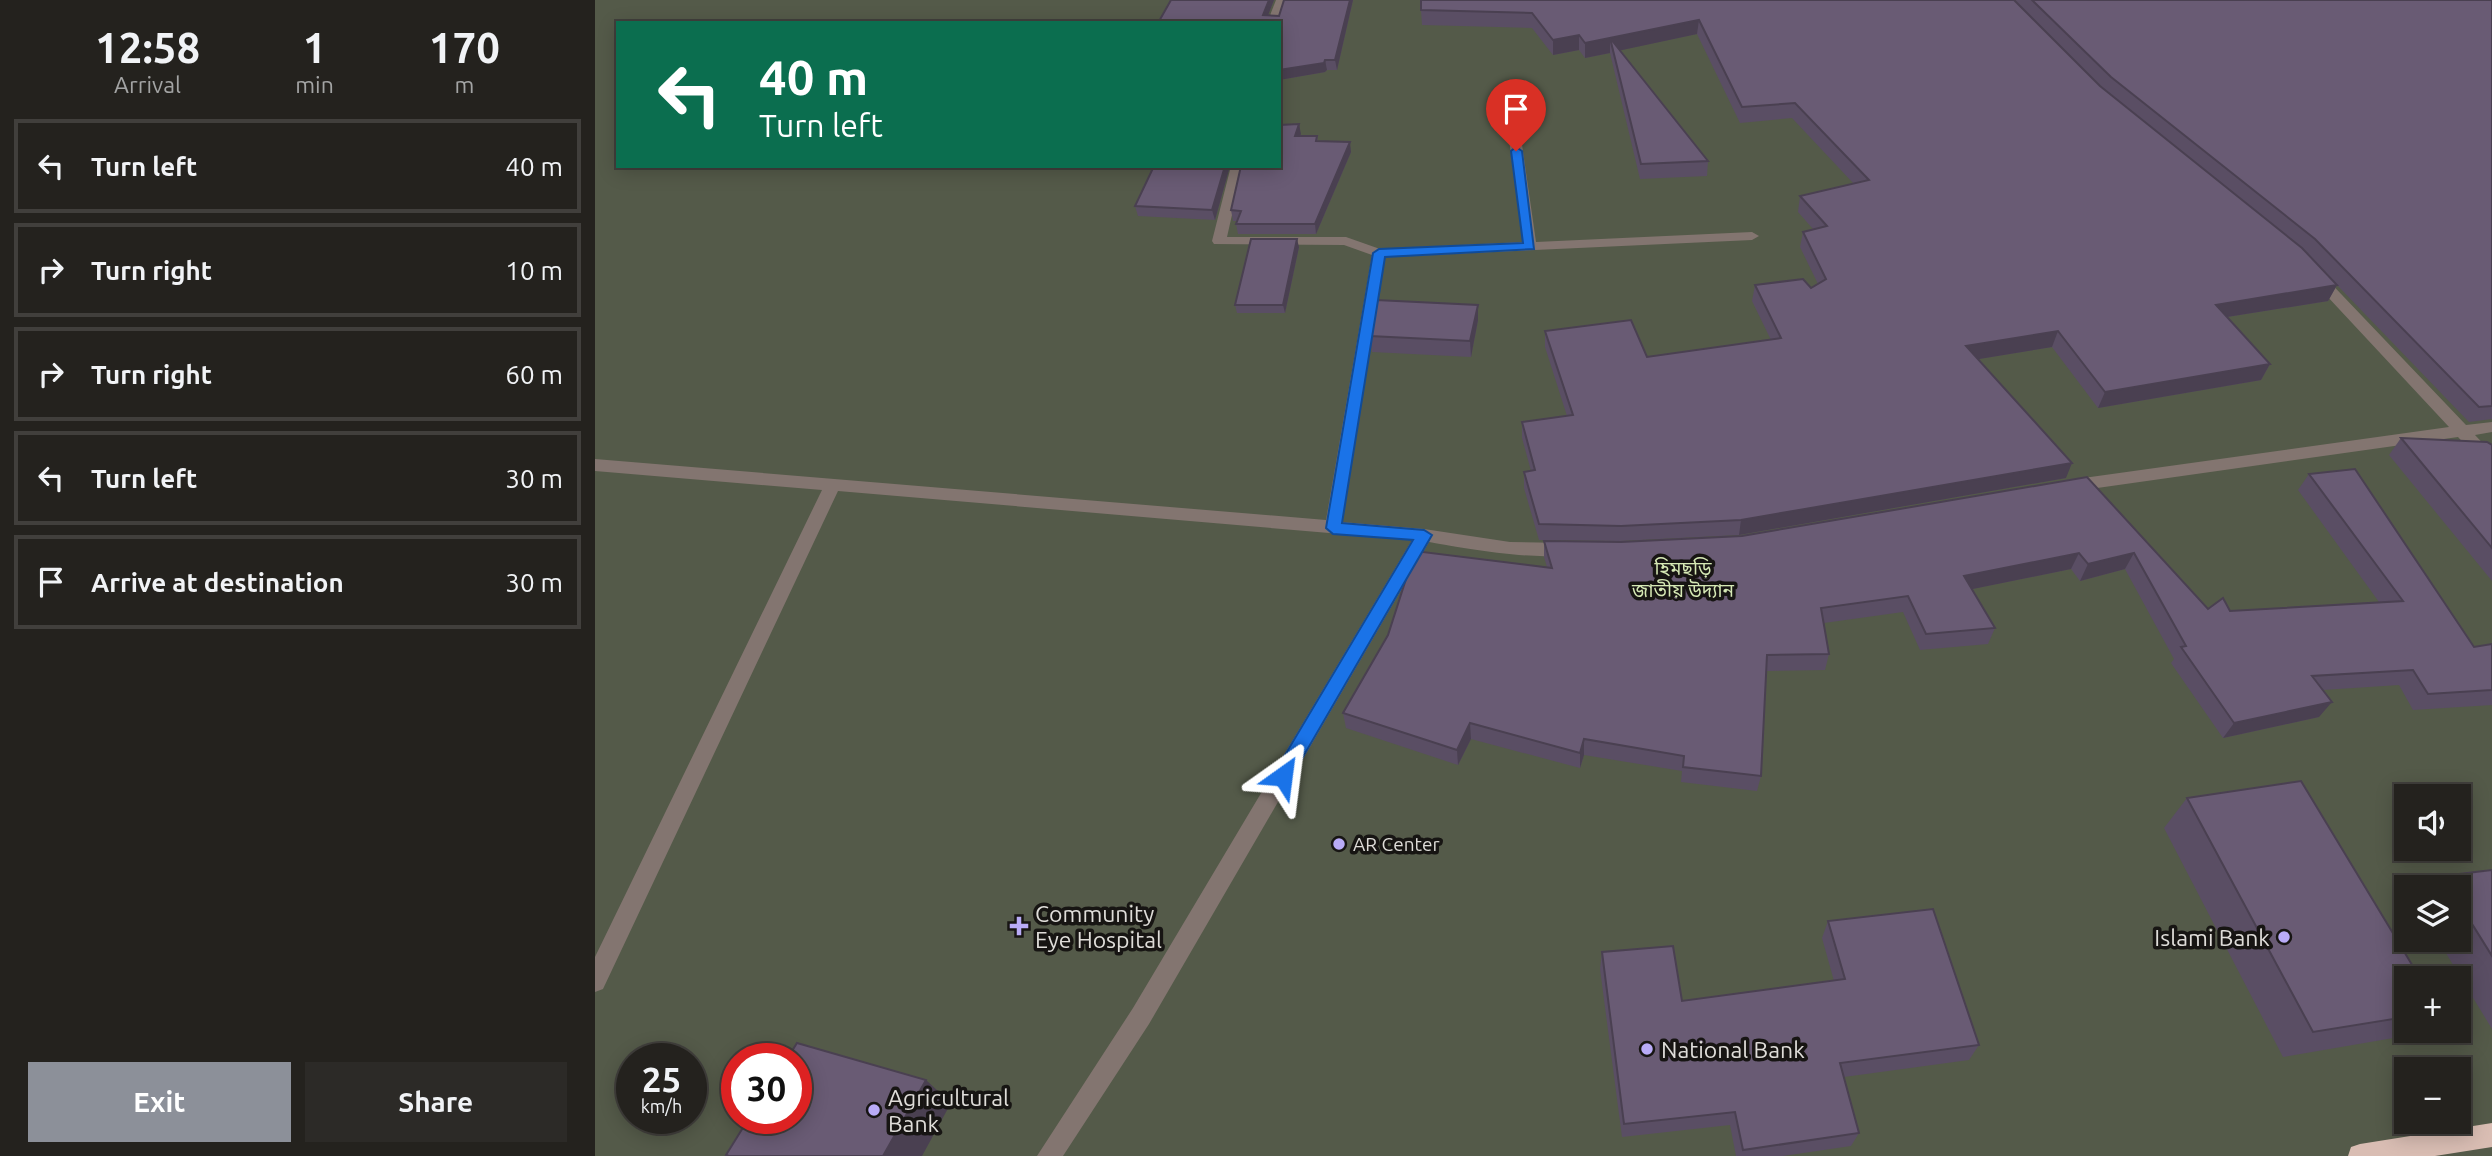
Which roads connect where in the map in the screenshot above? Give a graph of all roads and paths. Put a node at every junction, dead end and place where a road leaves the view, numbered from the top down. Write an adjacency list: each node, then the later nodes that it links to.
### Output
1 (1281, 0): 2 (street)
2 (1274, 21)
3 (1510, 103): 6 (street)
4 (1237, 168): 7 (street)
5 (1752, 236): 6 (street)
6 (1530, 246): 7 (street)
7 (1379, 253): 15 (street)
8 (2309, 269): 10 (street)
9 (2492, 426): 10 (street)
10 (2465, 432): 11 (street); 14 (street)
11 (2492, 463)
12 (595, 465): 13 (street)
13 (833, 485): 15 (street); 18 (street)
14 (2056, 488)
15 (1333, 528): 16 (street)
16 (1424, 535): 17 (street); 20 (street)
17 (1579, 550)
18 (595, 981)
19 (2492, 1135): 21 (main road)
20 (1049, 1156)
21 (2360, 1156)

